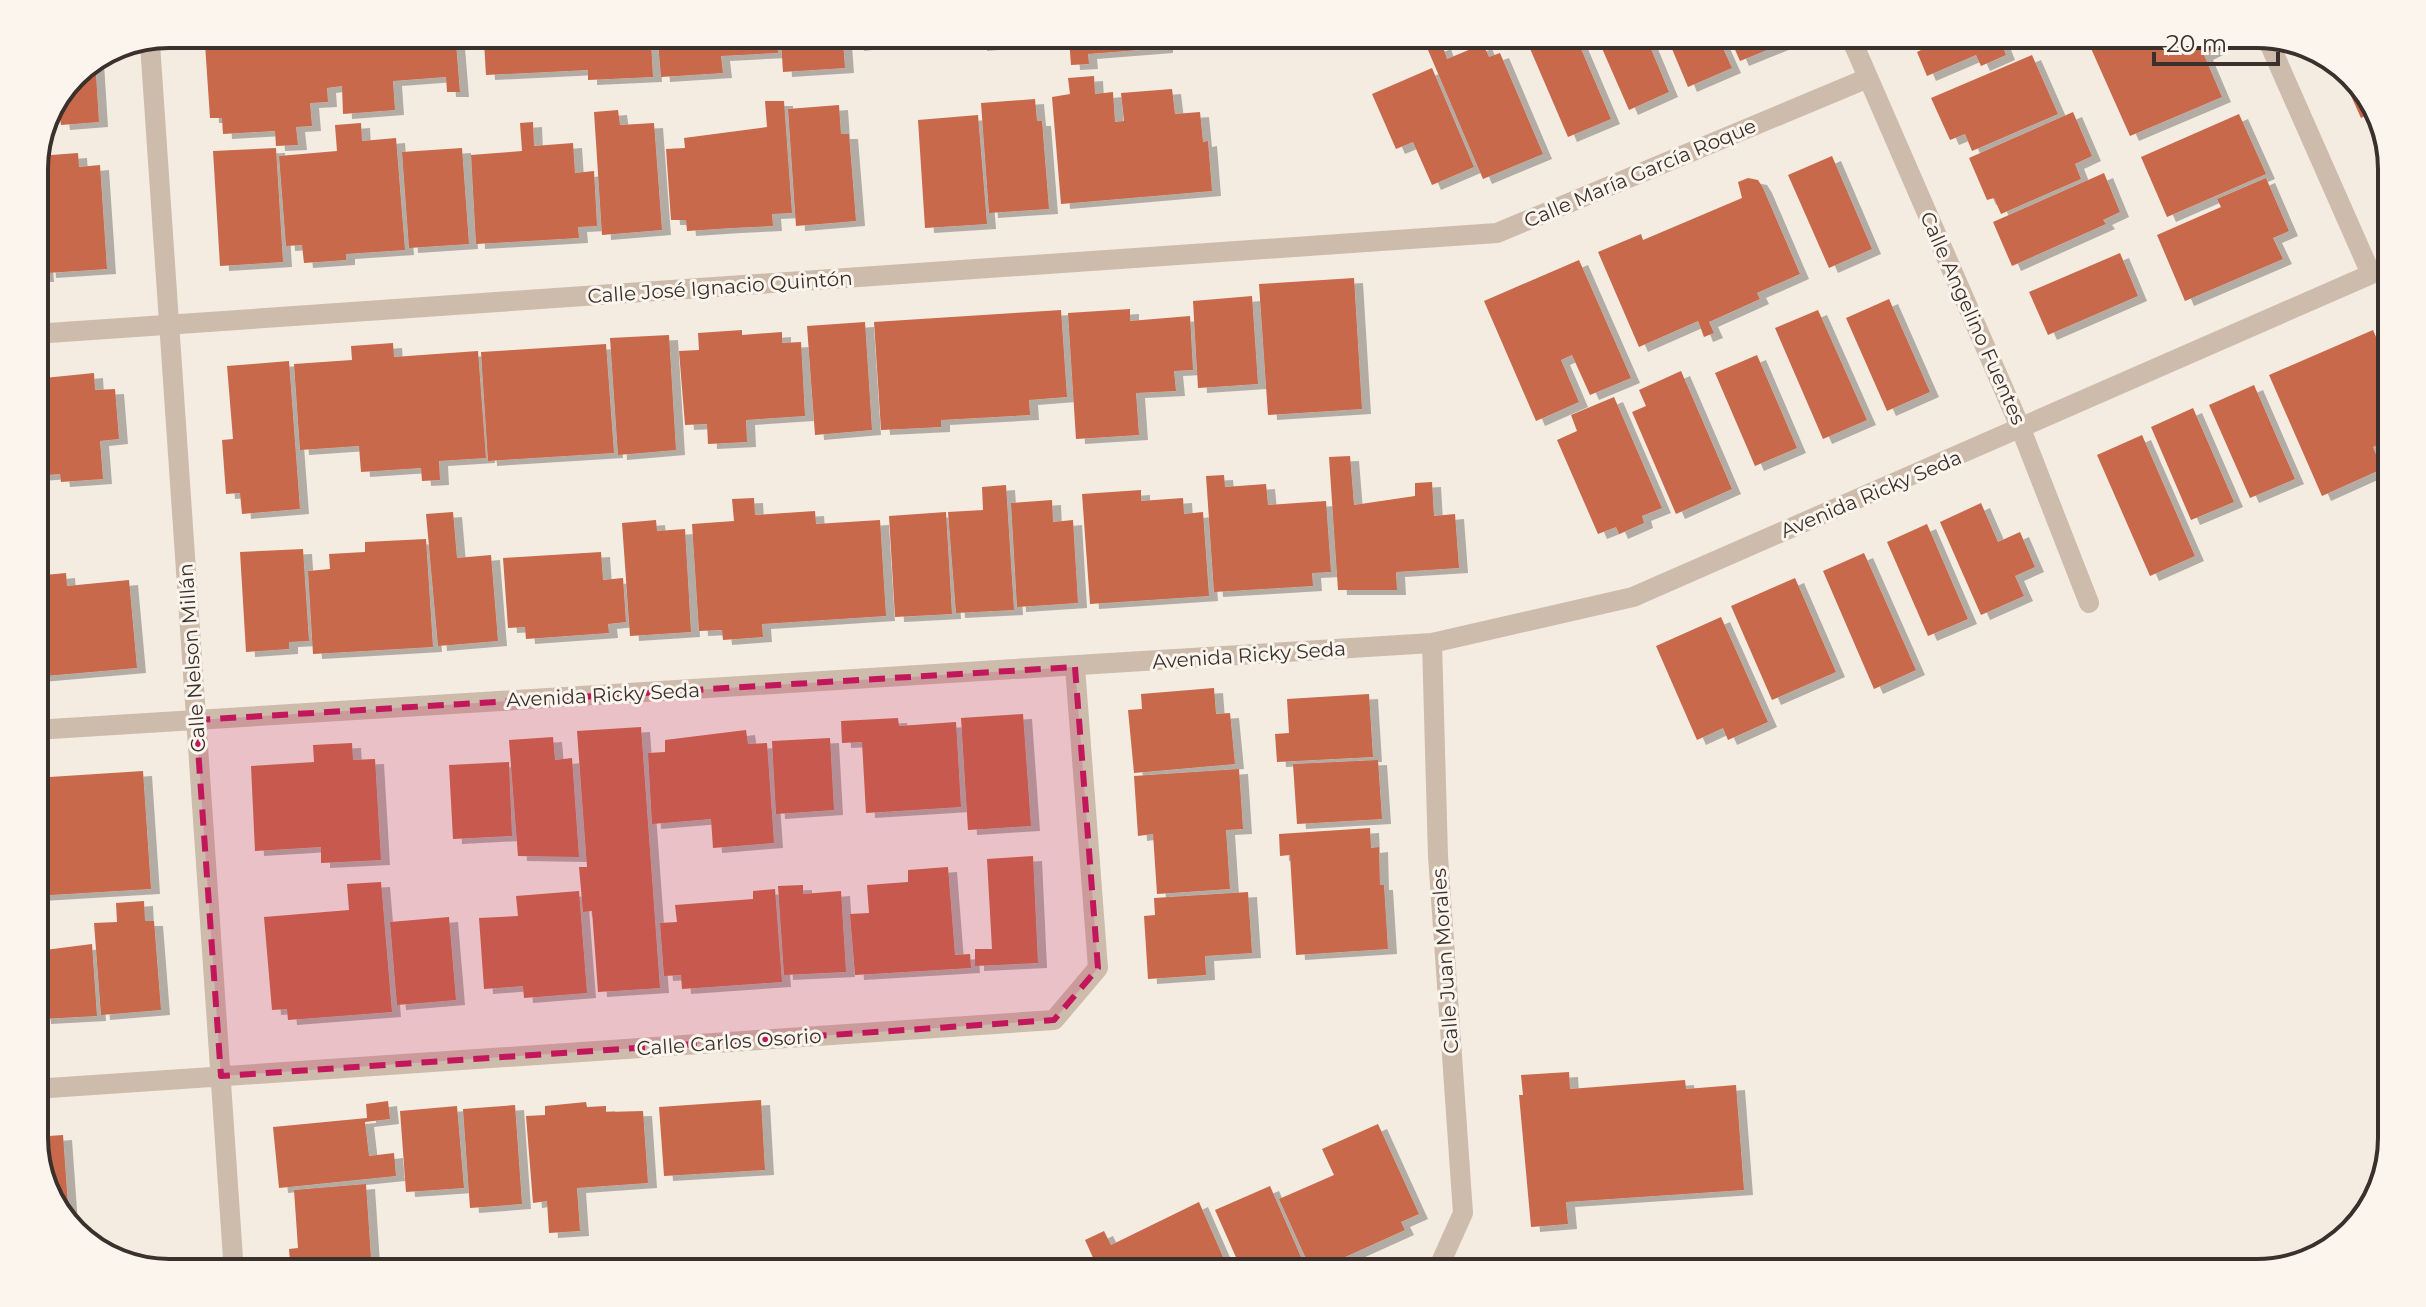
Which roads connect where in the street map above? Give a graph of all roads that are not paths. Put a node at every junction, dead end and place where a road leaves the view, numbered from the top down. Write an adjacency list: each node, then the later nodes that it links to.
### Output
1 (1855, 48): 4 (street, Calle Angelino Fuentes)
2 (2272, 49): 7 (street)
3 (150, 50): 8 (street, Calle Nelson Millán)
4 (1868, 78): 5 (street, Calle María García Roque); 10 (street, Calle Angelino Fuentes)
5 (1405, 239): 8 (street, Calle José Ignacio Quintón)
6 (2378, 271): 7 (street, Avenida Ricky Seda)
7 (2371, 274): 10 (street, Avenida Ricky Seda)
8 (169, 325): 9 (street, Calle José Ignacio Quintón); 14 (street, Calle Nelson Millán)
9 (48, 333)
10 (2021, 429): 11 (street, Calle Angelino Fuentes); 12 (street, Avenida Ricky Seda)
11 (2089, 603)
12 (1432, 643): 13 (street, Avenida Ricky Seda); 19 (street, Calle Juan Morales)
13 (1075, 667): 14 (street, Avenida Ricky Seda); 16 (street, Calle Carlos Osorio)
14 (196, 720): 15 (street, Avenida Ricky Seda); 16 (street, Calle Nelson Millán)
15 (48, 729)
16 (221, 1076): 17 (street, Calle Carlos Osorio); 18 (street, Calle Nelson Millán)
17 (48, 1088)
18 (233, 1259)
19 (1442, 1259)

